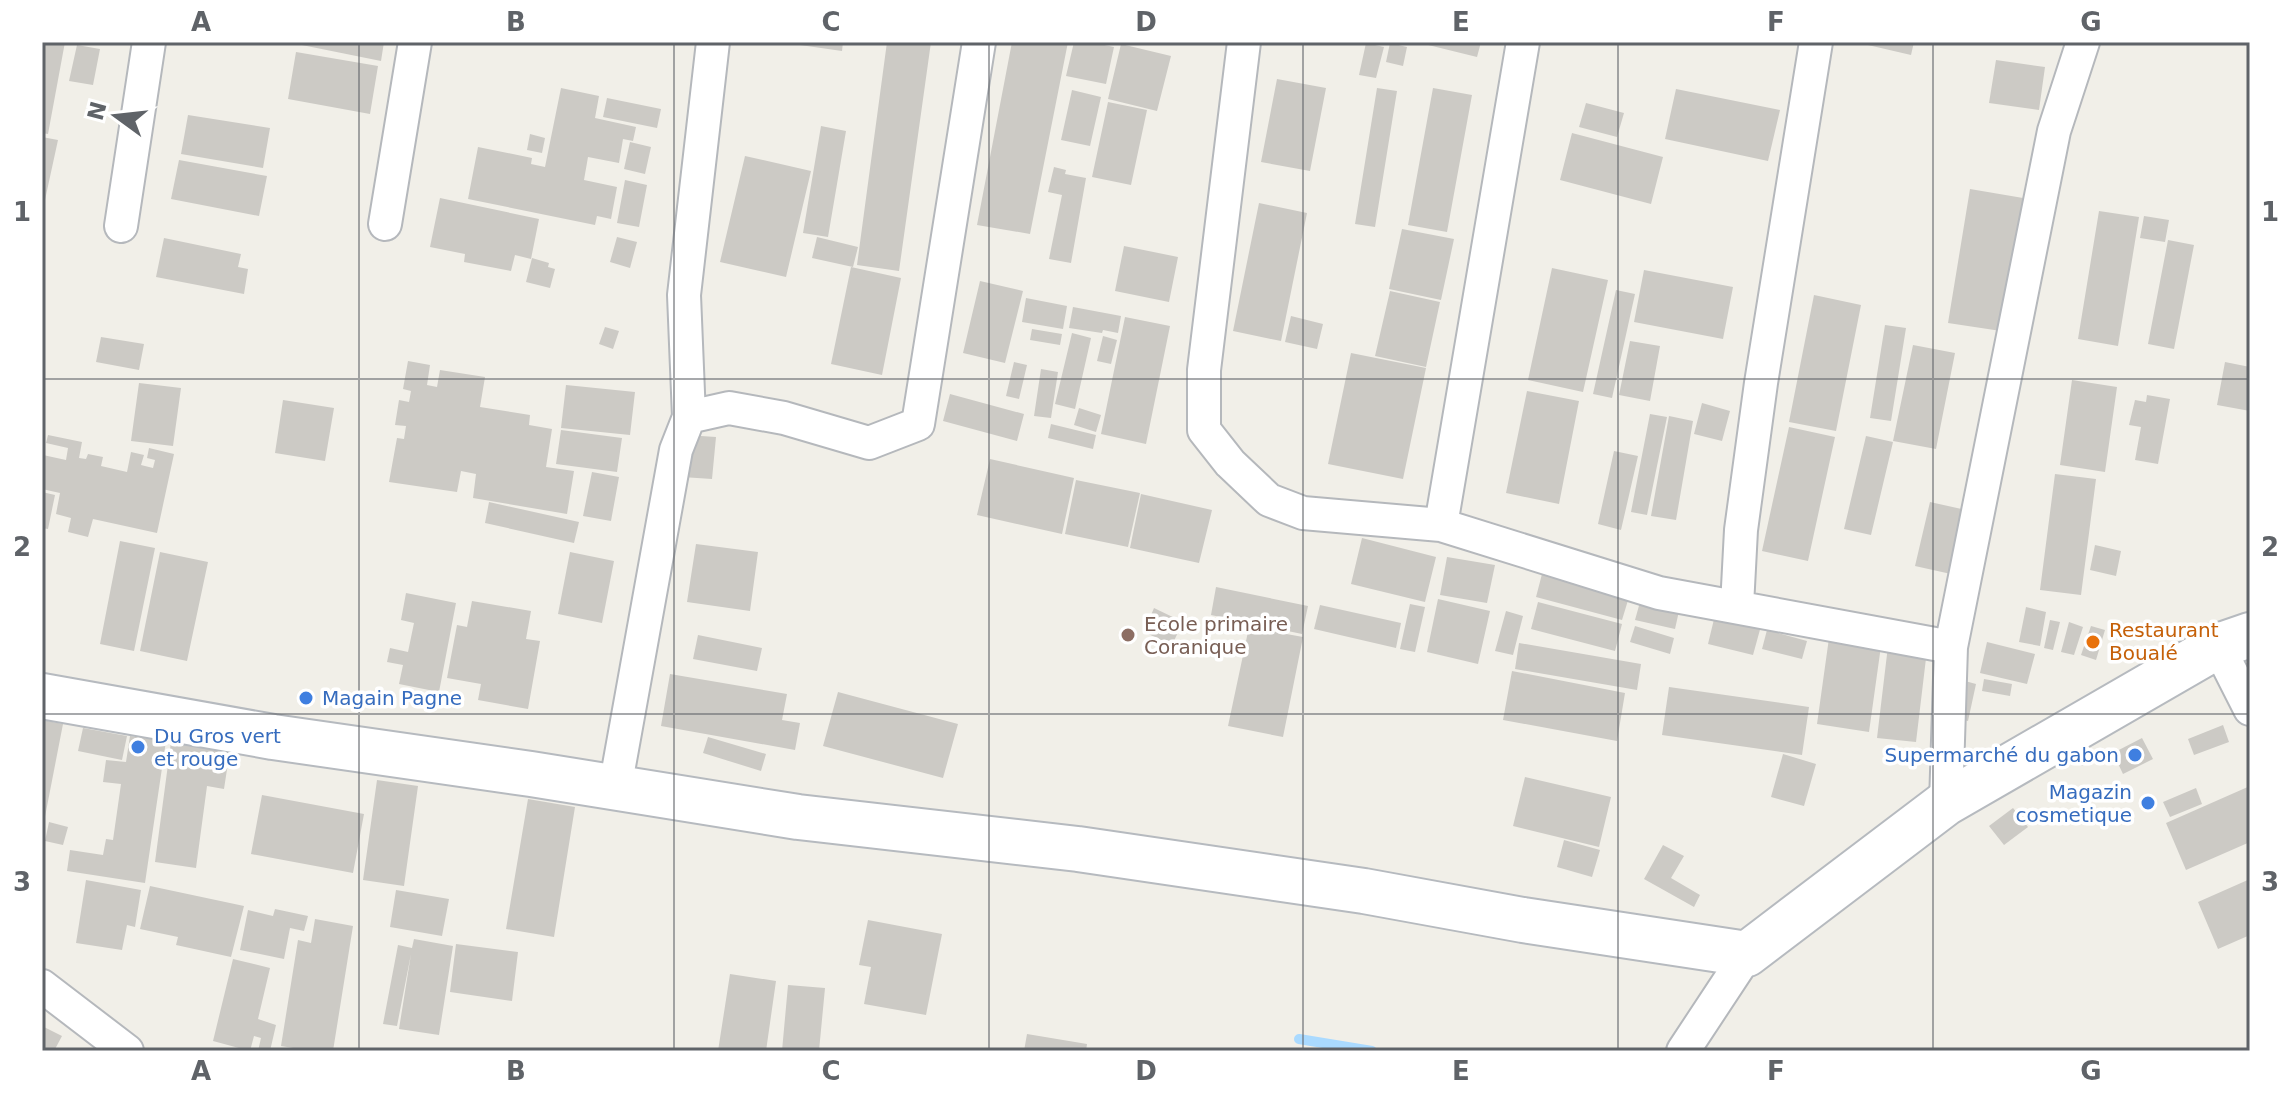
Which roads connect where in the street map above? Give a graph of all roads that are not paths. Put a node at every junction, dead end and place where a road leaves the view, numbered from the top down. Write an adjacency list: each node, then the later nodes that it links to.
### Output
1 (149, 42): 10 (street)
2 (415, 42): 9 (street)
3 (713, 42): 11 (street)
4 (979, 42): 11 (street)
5 (1244, 42): 12 (street)
6 (1523, 42): 12 (street)
7 (1816, 42): 13 (street)
8 (2083, 42): 15 (street)
9 (385, 224)
10 (121, 226)
11 (689, 417): 18 (street)
12 (1441, 525): 13 (street)
13 (1737, 606): 15 (street)
14 (2234, 640): 17 (street); 19 (main road)
15 (1951, 647): 19 (street)
16 (42, 696): 18 (main road)
17 (2250, 709)
18 (615, 788): 20 (main road)
19 (1946, 803): 20 (main road)
20 (1747, 954): 23 (street)
21 (42, 986): 22 (street)
22 (127, 1051)
23 (1683, 1051)

